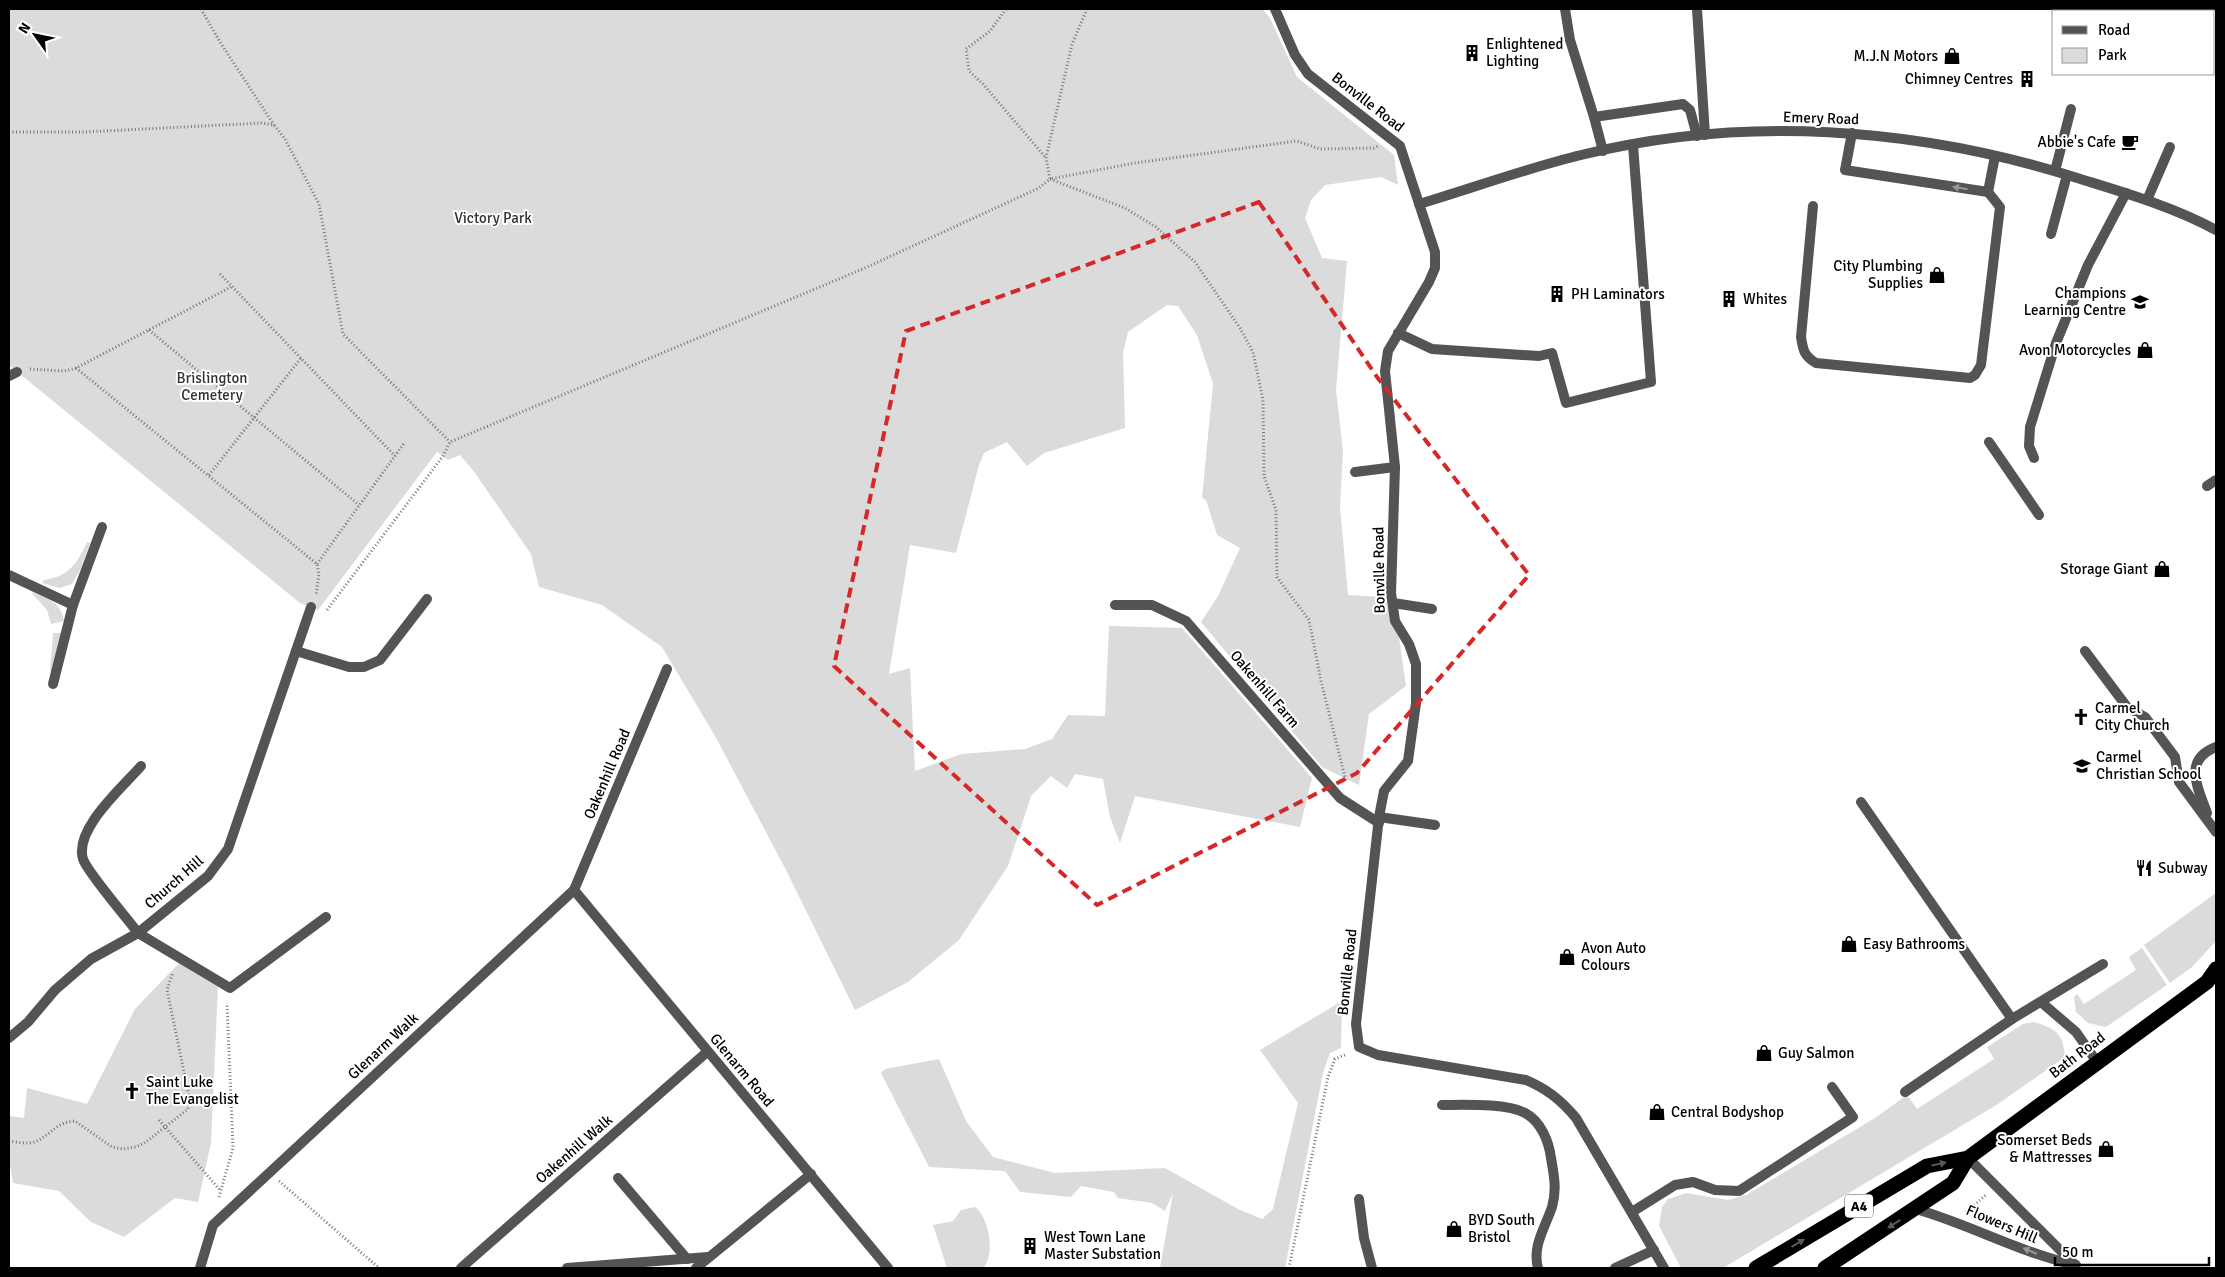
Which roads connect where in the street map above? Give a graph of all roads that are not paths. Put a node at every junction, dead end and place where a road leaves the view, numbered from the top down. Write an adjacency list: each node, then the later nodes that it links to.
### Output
1 (1275, 9): 17 (street, Bonville Road)
2 (1565, 9): 5 (street)
3 (1697, 9): 7 (street)
4 (2071, 109): 12 (street)
5 (1594, 117): 7 (street); 10 (street)
6 (1852, 133): 7 (street, Emery Road); 11 (street, Emery Road); 14 (street, one-way to 6)
7 (1701, 135): 8 (street, Emery Road)
8 (1633, 145): 10 (street, Emery Road); 21 (street)
9 (2170, 147): 16 (street)
10 (1603, 151): 17 (street, Emery Road)
11 (1996, 156): 12 (street, Emery Road); 14 (street)
12 (2055, 171): 13 (street, Emery Road)
13 (2067, 174): 15 (street, Emery Road); 20 (street)
14 (1988, 192): 18 (street)
15 (2126, 193): 16 (street, Emery Road); 23 (street)
16 (2147, 200): 19 (street, Emery Road)
17 (1419, 204): 21 (street, Bonville Road)
18 (1813, 206)
19 (2216, 230)
20 (2051, 234)
21 (1398, 333): 24 (street, Bonville Road)
22 (1989, 442): 28 (street)
23 (2034, 458)
24 (1395, 467): 25 (street); 32 (street, Bonville Road)
25 (1355, 472)
26 (2216, 480): 27 (street)
27 (2207, 486)
28 (2039, 515)
29 (102, 526): 33 (street)
30 (9, 575): 33 (street)
31 (427, 599): 37 (street)
32 (1393, 604): 36 (street); 44 (street, Bonville Road)
33 (73, 605): 40 (street)
34 (1115, 605): 44 (street, Oakenhill Farm)
35 (311, 607): 37 (street, Church Hill)
36 (1432, 609)
37 (296, 651): 49 (street, Church Hill)
38 (2085, 652): 46 (street)
39 (668, 669): 47 (street, Oakenhill Road)
40 (53, 684)
41 (2216, 747): 46 (street)
42 (141, 766): 49 (street)
43 (1861, 802): 54 (street)
44 (1379, 820): 45 (street); 66 (street, Bonville Road)
45 (1435, 825)
46 (2214, 829)
47 (574, 890): 56 (street, Glenarm Road); 71 (street, Glenarm Walk)
48 (326, 917): 49 (street)
49 (138, 933): 55 (street, Church Hill)
50 (2103, 964): 53 (street)
51 (2216, 969): 52 (highway, Bath Road / A4)
52 (2212, 980): 57 (highway, Bath Road / A4)
53 (2041, 1002): 54 (street); 57 (street)
54 (2012, 1019): 59 (street)
55 (9, 1038)
56 (707, 1052): 62 (street, Glenarm Road); 72 (street, Oakenhill Walk)
57 (2097, 1062): 61 (highway, Bath Road / A4)
58 (1832, 1087): 66 (street)
59 (1905, 1092)
60 (1442, 1105): 77 (street)
61 (1968, 1158): 65 (highway, Bath Road / A4); 70 (street, Flowers Hill); 80 (highway, Bath Road / A4, one-way to 61)
62 (811, 1174): 68 (street); 75 (street, Glenarm Road)
63 (618, 1178): 69 (street)
64 (1359, 1199): 76 (street)
65 (1916, 1209): 70 (street, Flowers Hill, one-way to 65); 81 (highway, Bath Road / A4, one-way to 81)
66 (1632, 1212): 67 (street)
67 (1654, 1250): 78 (street); 79 (street)
68 (708, 1257): 69 (street); 74 (street)
69 (687, 1259): 73 (street)
70 (2078, 1267)
71 (200, 1268)
72 (461, 1268)
73 (567, 1268)
74 (696, 1268)
75 (888, 1268)
76 (1372, 1268)
77 (1538, 1268)
78 (1615, 1268)
79 (1664, 1268)
80 (1756, 1268)
81 (1825, 1268)

